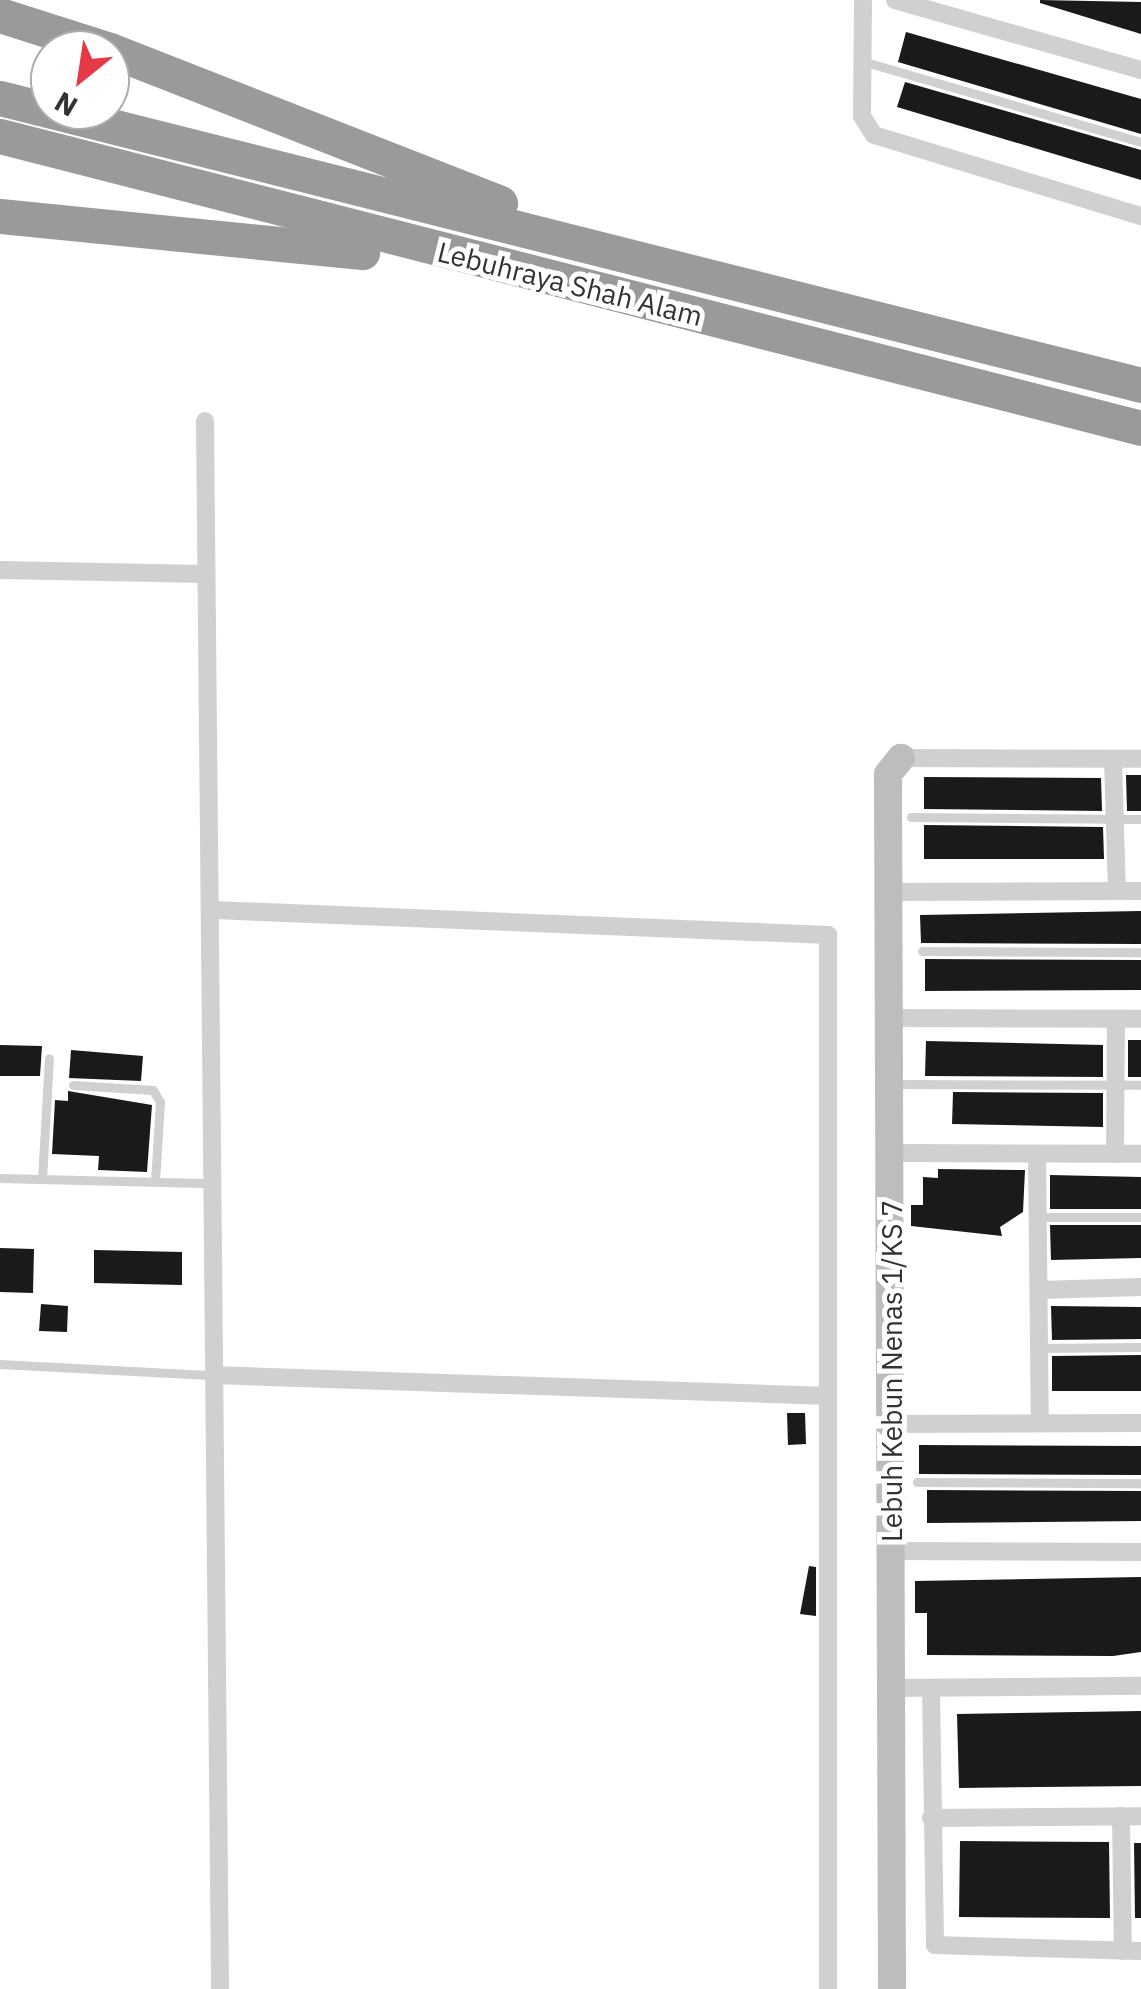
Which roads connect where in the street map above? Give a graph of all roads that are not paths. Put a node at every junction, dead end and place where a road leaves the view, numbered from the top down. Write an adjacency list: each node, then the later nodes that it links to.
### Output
1 (864, 0): 6 (street)
2 (895, 0): 7 (street)
3 (0, 15): 4 (highway)
4 (47, 30)
5 (130, 58): 13 (highway)
6 (862, 61): 10 (lane); 12 (street)
7 (1141, 70)
8 (0, 98): 13 (highway, Lebuhraya Shah Alam)
9 (0, 136): 14 (highway, Lebuhraya Shah Alam)
10 (1141, 142)
11 (0, 216): 14 (highway)
12 (1141, 216)
13 (769, 288): 15 (highway); 16 (highway, Lebuhraya Shah Alam)
14 (609, 294): 17 (highway, Lebuhraya Shah Alam)
15 (1141, 362)
16 (1141, 385)
17 (1034, 402): 19 (highway, Lebuhraya Shah Alam); 20 (highway)
18 (206, 421): 22 (street)
19 (1141, 428)
20 (1141, 437)
21 (0, 570): 22 (street)
22 (205, 574): 32 (street)
23 (900, 758): 24 (street); 31 (street, Lebuh Kebun Nenas 1/KS 7)
24 (1113, 759): 25 (street); 27 (street)
25 (1141, 759)
26 (911, 817): 27 (lane)
27 (1115, 820): 28 (lane); 29 (street)
28 (1141, 820)
29 (1117, 891): 30 (street); 31 (street)
30 (1141, 891)
31 (888, 892): 35 (street, Lebuh Kebun Nenas 1/KS 7)
32 (214, 910): 50 (street); 59 (street)
33 (922, 951): 34 (lane)
34 (1141, 952)
35 (891, 1018): 36 (street); 39 (street, Lebuh Kebun Nenas 1/KS 7)
36 (1116, 1019): 37 (street); 41 (street)
37 (1141, 1019)
38 (49, 1058): 48 (lane)
39 (892, 1084): 41 (lane); 43 (street, Lebuh Kebun Nenas 1/KS 7)
40 (73, 1085): 49 (lane)
41 (1117, 1085): 42 (lane); 45 (street)
42 (1141, 1085)
43 (893, 1153): 44 (street); 62 (street, Lebuh Kebun Nenas 1/KS 7)
44 (1037, 1154): 45 (street); 51 (street)
45 (1115, 1154): 46 (street)
46 (1141, 1154)
47 (0, 1178): 48 (lane)
48 (42, 1179): 49 (lane)
49 (155, 1182): 50 (lane)
50 (214, 1183): 58 (street)
51 (1038, 1217): 52 (lane); 54 (street)
52 (1141, 1217)
53 (1141, 1287): 54 (street)
54 (1038, 1290): 56 (street)
55 (1141, 1347): 56 (lane)
56 (1040, 1348): 61 (street)
57 (0, 1364): 58 (lane)
58 (213, 1374): 59 (street); 74 (street)
59 (828, 1396): 75 (street)
60 (1141, 1422): 61 (street)
61 (1040, 1423): 62 (street)
62 (890, 1424): 65 (street, Lebuh Kebun Nenas 1/KS 7)
63 (918, 1482): 64 (lane)
64 (1141, 1483)
65 (890, 1551): 66 (street); 68 (street, Lebuh Kebun Nenas 1/KS 7)
66 (1141, 1552)
67 (1141, 1686): 69 (street)
68 (890, 1688): 69 (street); 76 (street, Lebuh Kebun Nenas 1/KS 7)
69 (930, 1689): 72 (street)
70 (1121, 1816): 71 (street); 72 (street); 73 (street)
71 (1141, 1816)
72 (931, 1818): 73 (street)
73 (1132, 1951)
74 (220, 1989)
75 (828, 1989)
76 (892, 1989)

